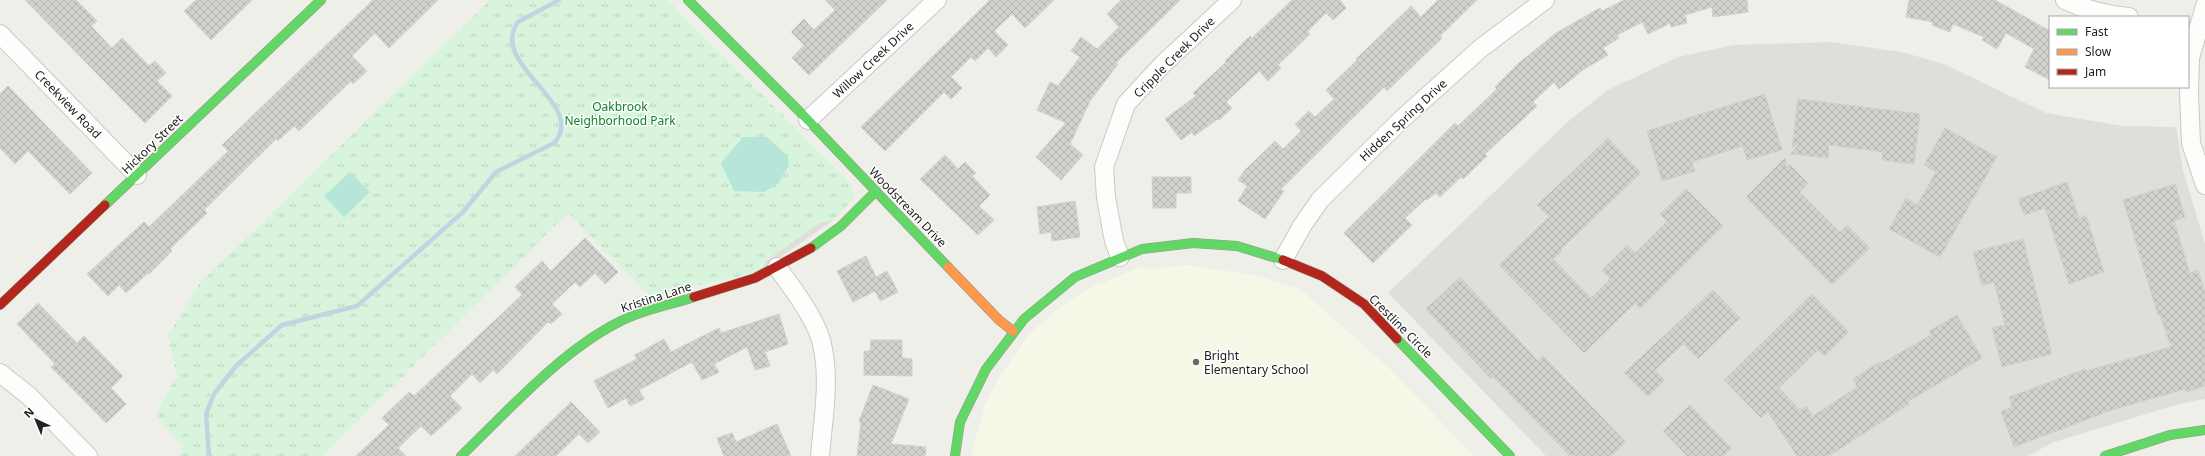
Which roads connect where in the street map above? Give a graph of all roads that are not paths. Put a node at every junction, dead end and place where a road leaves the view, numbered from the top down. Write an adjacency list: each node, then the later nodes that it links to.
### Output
1 (321, 0): 12 (street, Hickory Street)
2 (688, 0): 11 (street, Woodstream Drive)
3 (937, 0): 11 (street, Willow Creek Drive)
4 (1232, 0): 15 (street, Cripple Creek Drive)
5 (1545, 0): 16 (street, Hidden Spring Drive)
6 (2065, 0): 8 (street)
7 (2205, 6): 9 (street)
8 (2115, 16)
9 (2194, 23): 13 (street)
10 (0, 34): 12 (street, Creekview Road)
11 (808, 120): 14 (street, Woodstream Drive)
12 (137, 175): 18 (street, Hickory Street)
13 (2205, 185)
14 (876, 191): 17 (street, Kristina Lane); 19 (street, Woodstream Drive)
15 (1120, 257): 16 (street, Crestline Circle); 19 (street, Crestline Circle)
16 (1283, 260): 26 (street, Crestline Circle)
17 (777, 267): 23 (street, Kristina Lane); 24 (street)
18 (0, 305)
19 (1013, 331): 25 (street)
20 (0, 373): 22 (street)
21 (2205, 430): 27 (street)
22 (88, 456)
23 (461, 456)
24 (820, 456)
25 (955, 456)
26 (1510, 456)
27 (2105, 456)

